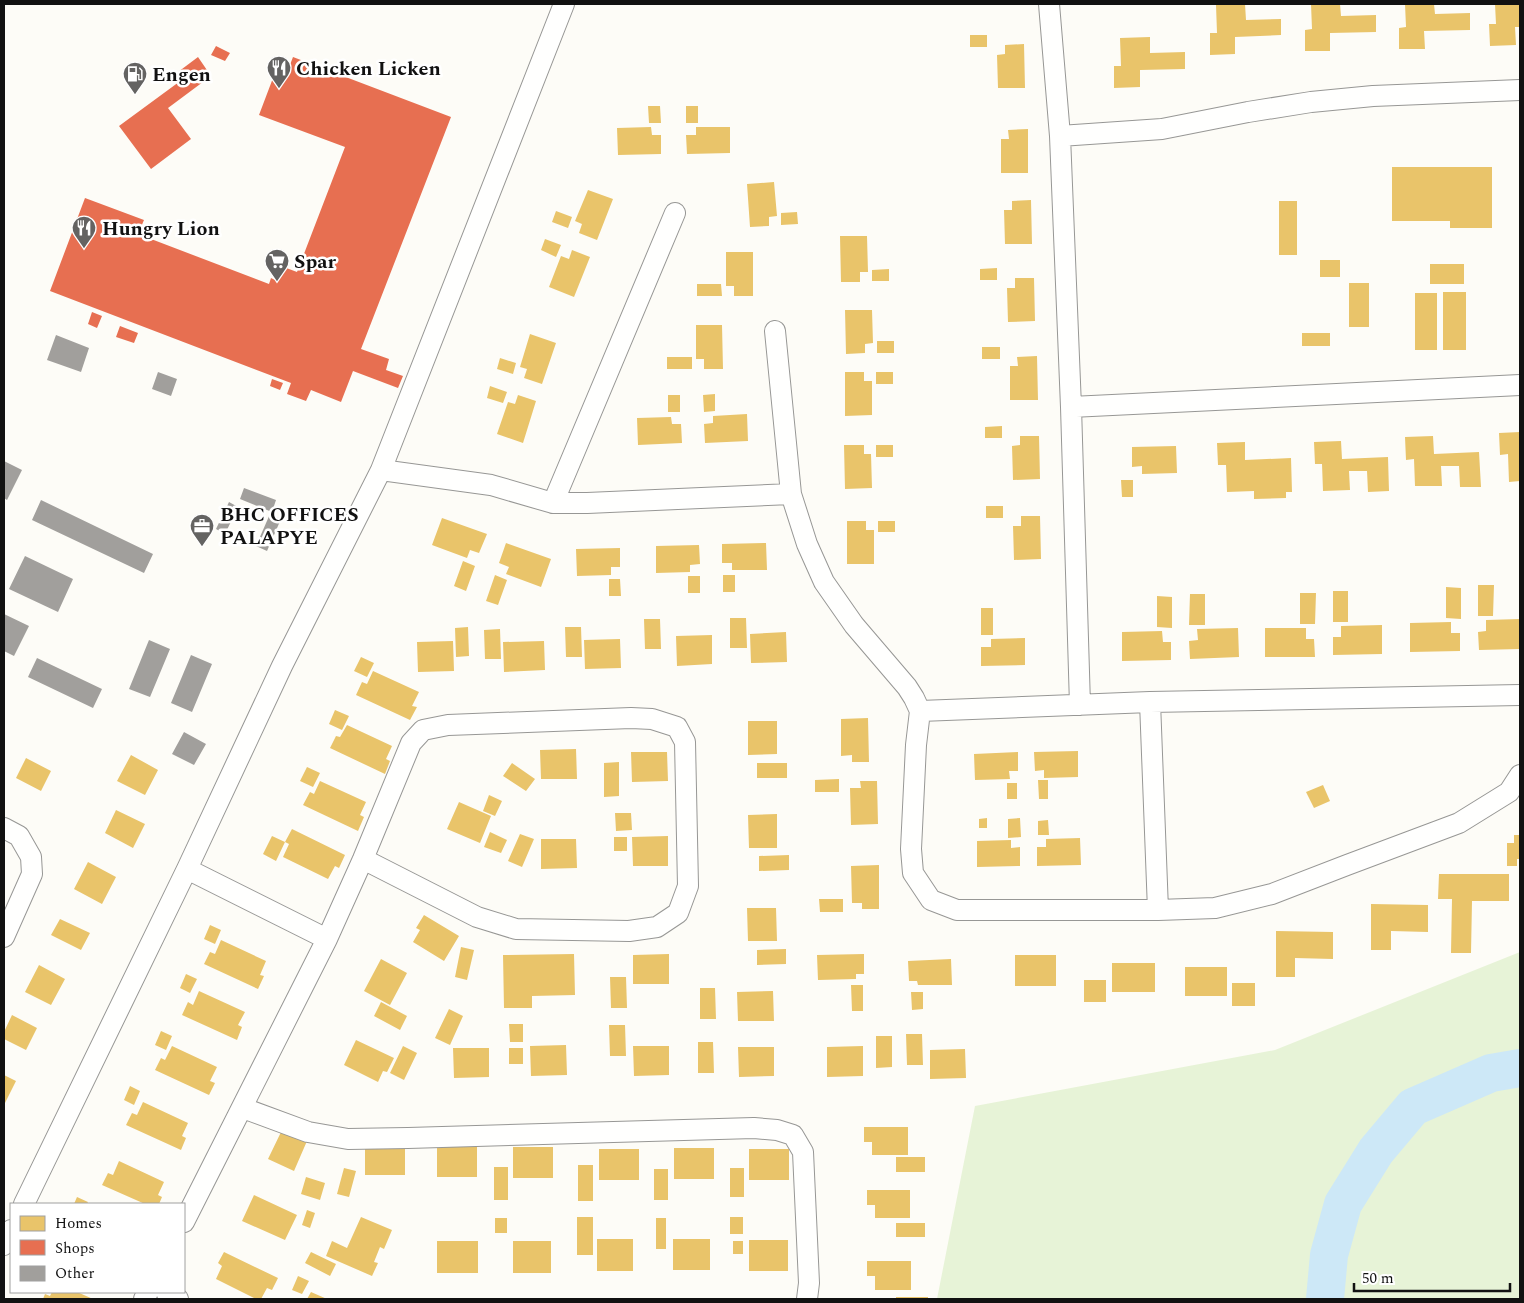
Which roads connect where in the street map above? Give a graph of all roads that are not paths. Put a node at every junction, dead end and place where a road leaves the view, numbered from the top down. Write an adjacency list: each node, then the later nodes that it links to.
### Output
1 (564, 4): 9 (street)
2 (1049, 4): 4 (street)
3 (1520, 90): 4 (street)
4 (1060, 136): 8 (street)
5 (674, 212): 11 (street)
6 (775, 331): 10 (street)
7 (1520, 386): 8 (street)
8 (1071, 406): 14 (street)
9 (381, 470): 11 (street); 19 (street)
10 (791, 494): 11 (street); 15 (street)
11 (553, 502)
12 (1520, 695): 13 (street)
13 (1150, 702): 14 (street); 20 (street)
14 (1080, 705): 15 (street)
15 (920, 711): 20 (street)
16 (1520, 775): 20 (street)
17 (4, 828): 21 (street)
18 (363, 859): 18 (street); 22 (street)
19 (187, 869): 22 (street); 24 (street)
20 (1158, 910)
21 (4, 937)
22 (327, 939): 23 (street)
23 (243, 1108): 25 (street); 28 (street)
24 (24, 1203)
25 (185, 1220)
26 (10, 1232): 27 (street)
27 (4, 1245)
28 (807, 1299)

